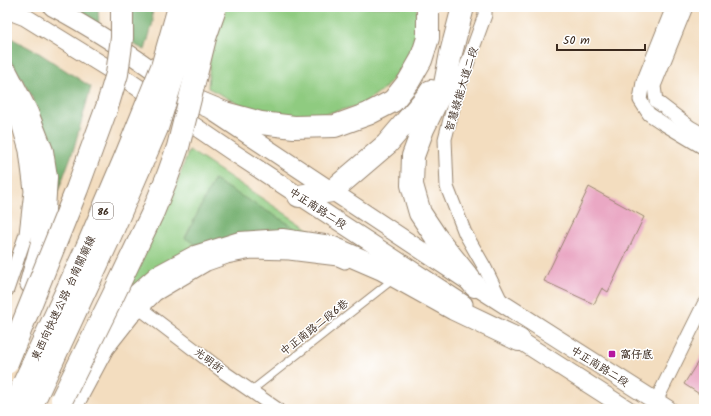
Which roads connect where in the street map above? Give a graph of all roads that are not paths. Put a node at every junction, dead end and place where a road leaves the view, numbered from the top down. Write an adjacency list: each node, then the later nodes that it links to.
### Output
1 (52, 7): 13 (street, 中正南路二段)
2 (122, 7): 26 (highway, bridge)
3 (179, 7): 32 (highway, 東西向快速公路 台南關廟線 / 86, bridge)
4 (210, 7): 31 (highway, bridge); 33 (highway, 東西向快速公路 台南關廟線 / 86, bridge)
5 (428, 7): 13 (highway)
6 (463, 7): 11 (highway)
7 (486, 7): 23 (street, 智慧綠能大道二段)
8 (673, 7): 16 (street)
9 (686, 7): 15 (street)
10 (7, 10): 18 (street, 中正南路二段)
11 (450, 54): 17 (highway); 20 (highway)
12 (7, 74): 26 (highway, bridge)
13 (196, 101): 17 (street, 中正南路二段)
14 (7, 102): 22 (street)
15 (704, 135)
16 (704, 148)
17 (332, 191): 18 (highway); 20 (street, 中正南路二段)
18 (299, 196): 27 (street, 中正南路二段)
19 (391, 281): 21 (street); 25 (street); 29 (lane, 中正南路二段6巷)
20 (475, 286): 23 (street, 中正南路二段)
21 (414, 287): 27 (highway); 31 (highway, bridge)
22 (7, 290)
23 (502, 303): 30 (street, 中正南路二段)
24 (704, 304): 30 (street)
25 (141, 309): 29 (street, 光明街); 31 (street)
26 (17, 339): 28 (highway, bridge)
27 (520, 340): 35 (street, 中正南路二段)
28 (7, 362)
29 (251, 391): 34 (street, 光明街)
30 (662, 405)
31 (65, 406)
32 (12, 409)
33 (30, 409)
34 (277, 409)
35 (627, 409)

